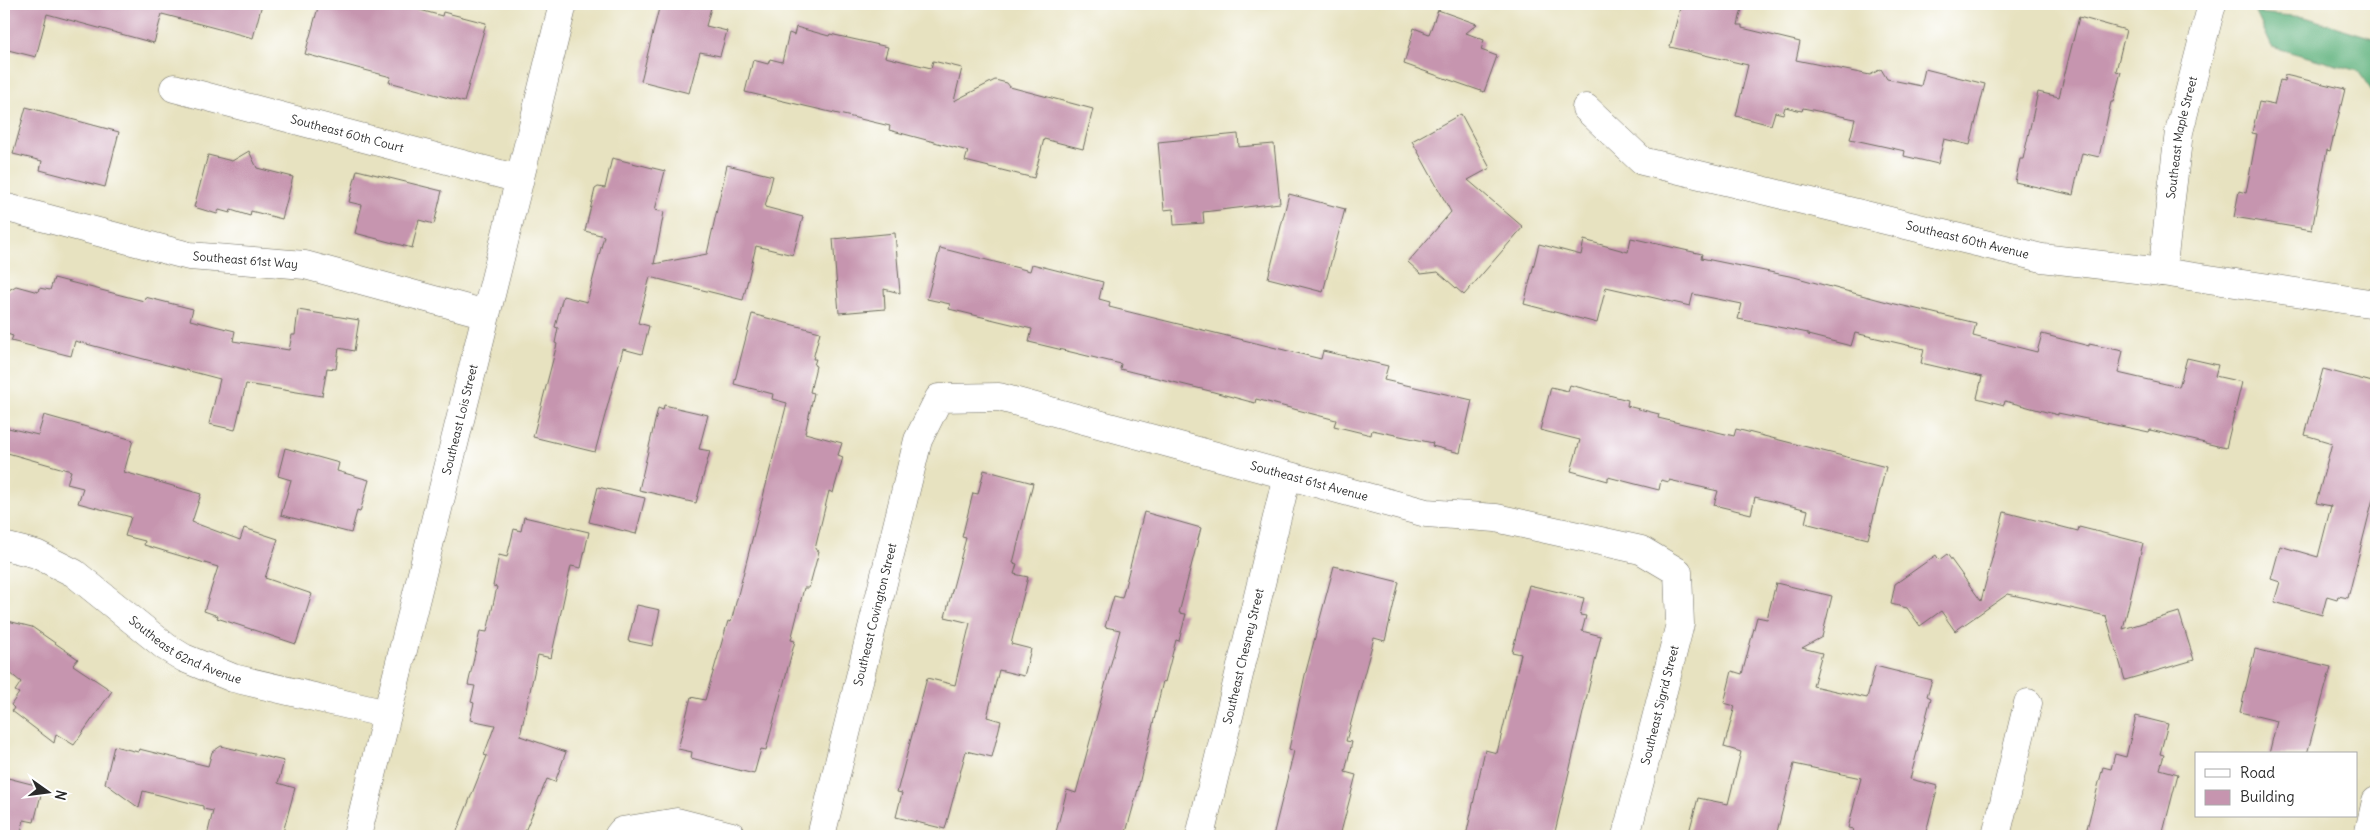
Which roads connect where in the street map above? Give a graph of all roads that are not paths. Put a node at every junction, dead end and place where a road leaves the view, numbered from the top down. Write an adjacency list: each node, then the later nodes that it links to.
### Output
1 (563, 4): 5 (street, Southeast Lois Street)
2 (2212, 4): 7 (street, Southeast Maple Street)
3 (174, 88): 5 (street, Southeast 60th Court)
4 (1586, 108): 7 (street, Southeast 60th Avenue)
5 (519, 179): 9 (street, Southeast Lois Street)
6 (4, 207): 9 (street, Southeast 61st Way)
7 (2162, 272): 8 (street, Southeast 60th Avenue)
8 (2376, 304)
9 (486, 314): 15 (street, Southeast Lois Street)
10 (938, 398): 11 (street, Southeast 61st Avenue); 20 (street, Southeast Covington Street)
11 (1287, 476): 13 (street, Southeast 61st Avenue); 21 (street, Southeast Chesney Street)
12 (4, 546): 15 (street, Southeast 62nd Avenue)
13 (1678, 572): 22 (street, Southeast Sigrid Street)
14 (2028, 703): 23 (street)
15 (387, 714): 18 (street, Southeast Lois Street)
16 (2376, 801): 24 (street)
17 (620, 834): 19 (street)
18 (357, 836)
19 (732, 836)
20 (821, 836)
21 (1200, 836)
22 (1626, 836)
23 (1996, 836)
24 (2368, 836)

